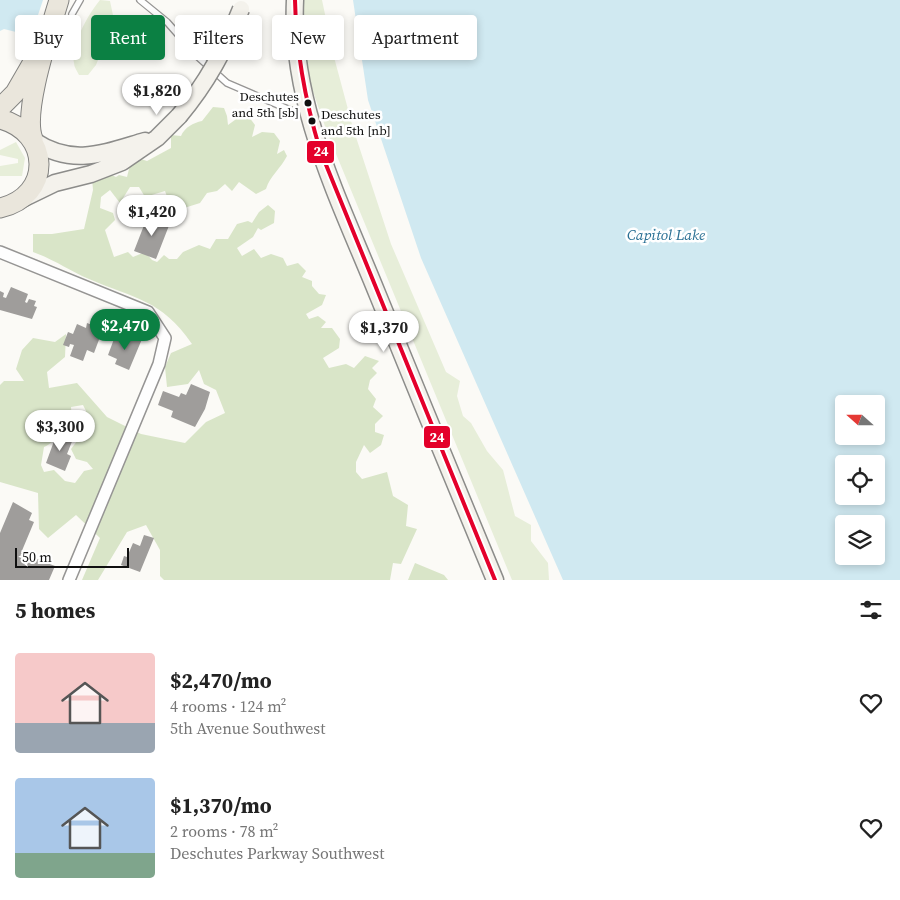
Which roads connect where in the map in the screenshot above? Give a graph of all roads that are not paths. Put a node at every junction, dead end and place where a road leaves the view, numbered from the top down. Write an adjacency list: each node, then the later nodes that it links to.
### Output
1 (59, 0): 7 (main road)
2 (80, 0): 6 (lane)
3 (140, 0): 11 (lane)
4 (295, 0): 17 (street)
5 (243, 4): 12 (street, bridge)
6 (72, 14)
7 (55, 15)
8 (35, 60): 10 (main road)
9 (43, 60): 13 (main road)
10 (2, 110): 13 (main road)
11 (297, 111)
12 (157, 138): 13 (street); 14 (street)
13 (33, 140): 14 (main road)
14 (8, 206)
15 (0, 252): 16 (street)
16 (68, 580)
17 (495, 580)

